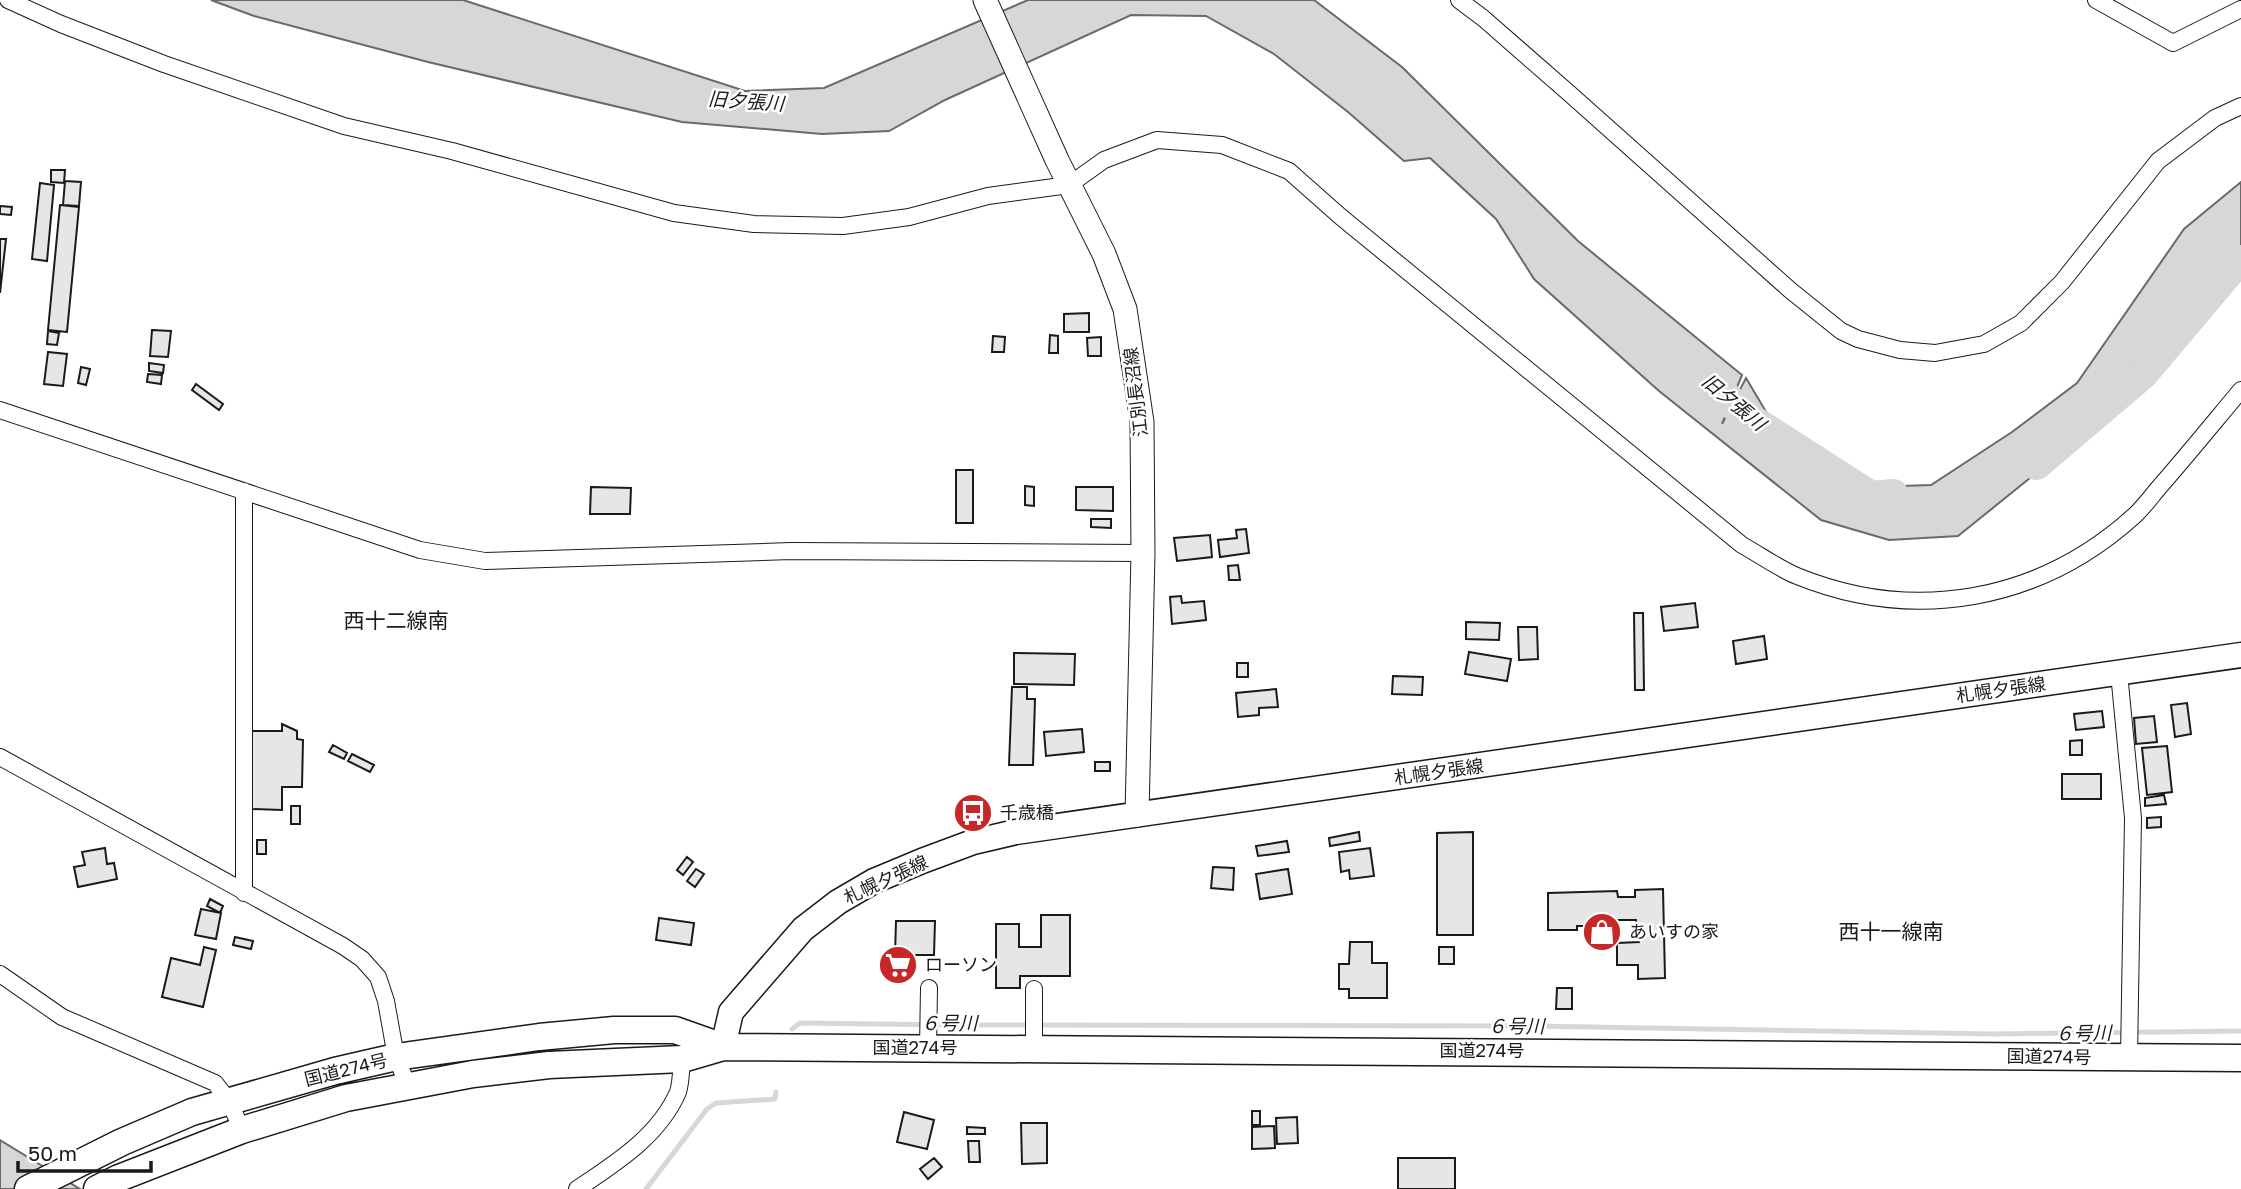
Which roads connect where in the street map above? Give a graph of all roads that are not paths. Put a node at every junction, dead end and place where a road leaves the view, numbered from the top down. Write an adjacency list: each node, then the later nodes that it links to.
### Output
1 (8, 0): 7 (street)
2 (985, 0): 7 (main road, 江別長沼線)
3 (1459, 0): 6 (street)
4 (2096, 0): 5 (street)
5 (2241, 9)
6 (2241, 106)
7 (1069, 185): 8 (street); 11 (main road, 江別長沼線)
8 (2241, 390)
9 (0, 410): 10 (street)
10 (244, 491): 11 (street); 16 (street)
11 (1143, 553): 15 (main road, 江別長沼線)
12 (2241, 656): 13 (main road, 札幌夕張線)
13 (2119, 673): 15 (main road, 札幌夕張線); 23 (street)
14 (0, 757): 16 (street)
15 (1137, 815): 22 (main road, 札幌夕張線)
16 (244, 892): 24 (street)
17 (0, 974): 28 (street)
18 (929, 988): 20 (street)
19 (1034, 989): 21 (street)
20 (928, 1042): 21 (highway, 国道274号); 22 (highway, 国道274号)
21 (1035, 1043): 23 (highway, 国道274号)
22 (723, 1047): 24 (highway, 国道274号); 26 (highway, 国道274号)
23 (2129, 1051): 25 (highway, 国道274号)
24 (396, 1057): 27 (street); 28 (highway, 国道274号)
25 (2241, 1058)
26 (682, 1059): 27 (highway, 国道274号); 32 (street)
27 (408, 1086): 29 (highway, 国道274号)
28 (229, 1101): 29 (street); 30 (highway, 国道274号)
29 (234, 1132): 31 (highway, 国道274号)
30 (27, 1189)
31 (97, 1189)
32 (578, 1189)

